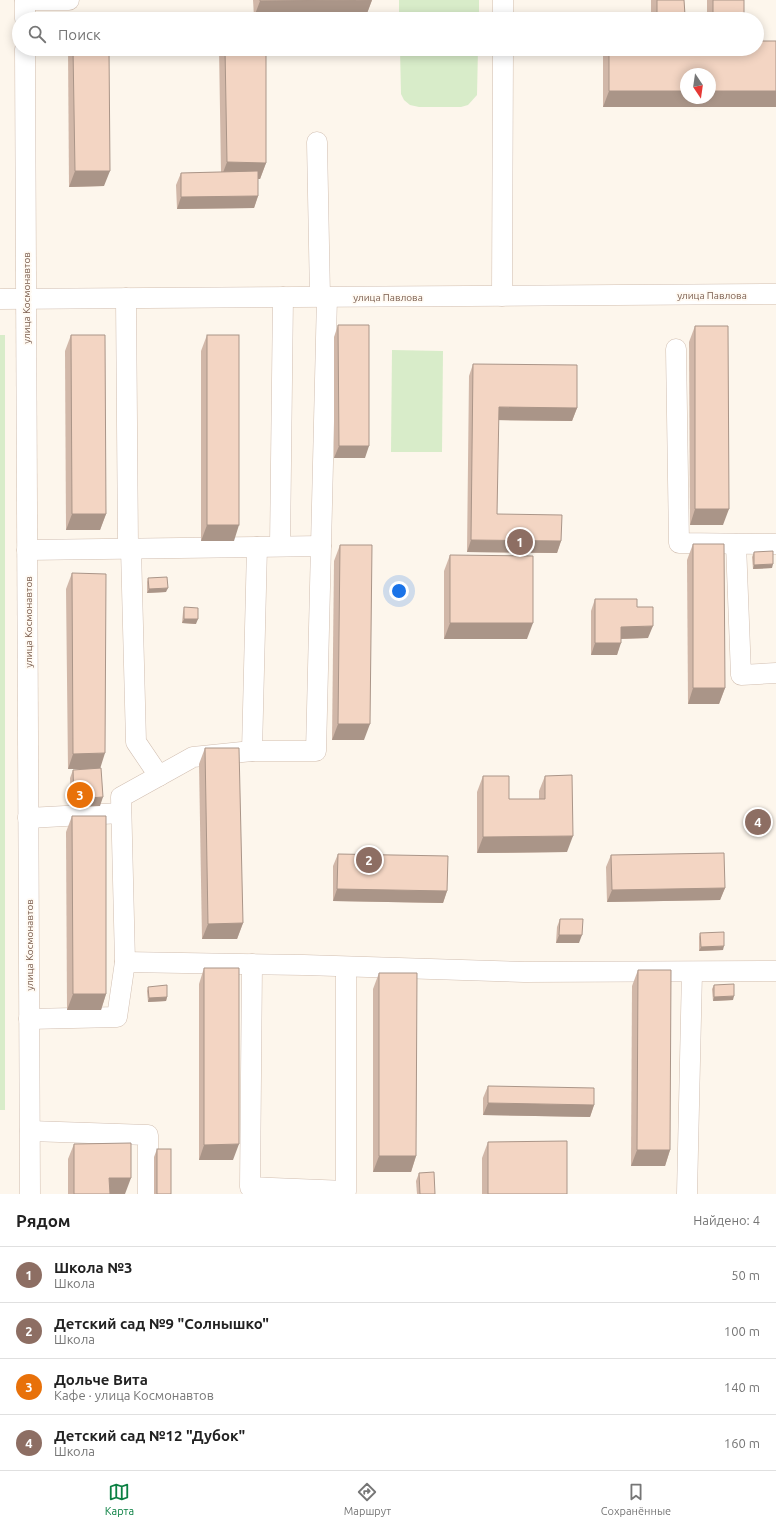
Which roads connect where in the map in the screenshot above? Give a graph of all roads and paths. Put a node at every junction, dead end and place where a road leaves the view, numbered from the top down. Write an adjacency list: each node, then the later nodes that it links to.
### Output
1 (25, 0): 2 (street); 4 (street)
2 (68, 0)
3 (503, 0): 5 (street)
4 (25, 12)
5 (503, 12)
6 (25, 56): 15 (street, улица Космонавтов)
7 (503, 56): 10 (street)
8 (316, 142): 12 (street)
9 (776, 294): 10 (street, улица Павлова)
10 (502, 296): 12 (street, улица Павлова)
11 (283, 297): 12 (street, улица Павлова); 13 (street, улица Павлова); 19 (street)
12 (323, 297): 20 (street)
13 (126, 298): 15 (street, улица Павлова); 22 (street)
14 (0, 299): 15 (street, улица Павлова)
15 (26, 299): 23 (street, улица Космонавтов)
16 (676, 348): 17 (street)
17 (736, 544): 18 (street); 24 (street)
18 (776, 544)
19 (280, 546): 20 (street); 21 (street)
20 (321, 546): 25 (street)
21 (257, 547): 22 (street); 25 (street)
22 (129, 549): 23 (street); 26 (street)
23 (27, 550): 28 (street, улица Космонавтов)
24 (776, 673)
25 (252, 751): 26 (street)
26 (159, 776): 27 (street)
27 (121, 813): 28 (street); 29 (street)
28 (28, 818): 34 (street, улица Космонавтов)
29 (124, 962): 30 (street); 34 (street)
30 (252, 964): 31 (street); 31 (street)
31 (346, 967): 33 (street)
32 (776, 971): 33 (street)
33 (692, 972): 38 (street)
34 (29, 1019): 35 (street, улица Космонавтов)
35 (30, 1131): 36 (street, улица Космонавтов); 37 (street)
36 (30, 1194)
37 (148, 1194)
38 (687, 1194)

